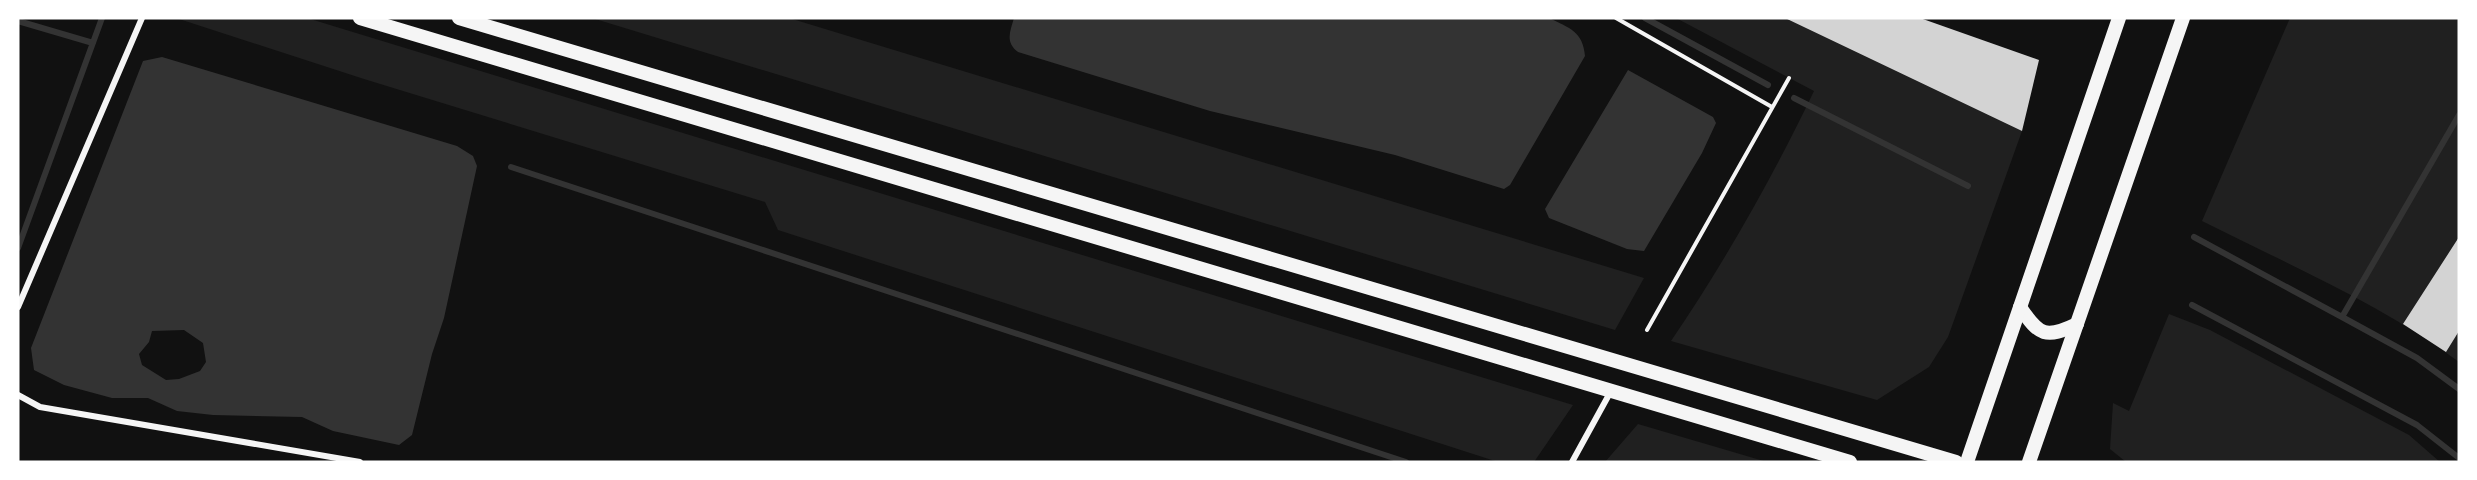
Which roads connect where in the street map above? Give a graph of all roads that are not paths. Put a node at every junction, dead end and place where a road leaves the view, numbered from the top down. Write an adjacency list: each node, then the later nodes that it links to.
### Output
1 (141, 18): 6 (street)
2 (360, 18): 9 (main road)
3 (459, 18): 14 (main road)
4 (2119, 18): 7 (main road)
5 (2183, 18): 8 (main road)
6 (18, 307)
7 (2020, 307): 8 (main road); 15 (main road)
8 (2077, 324): 16 (main road)
9 (1612, 391): 12 (street); 13 (main road)
10 (18, 395): 11 (street)
11 (360, 462)
12 (1572, 462)
13 (1850, 462)
14 (1956, 462)
15 (1967, 462)
16 (2029, 462)

